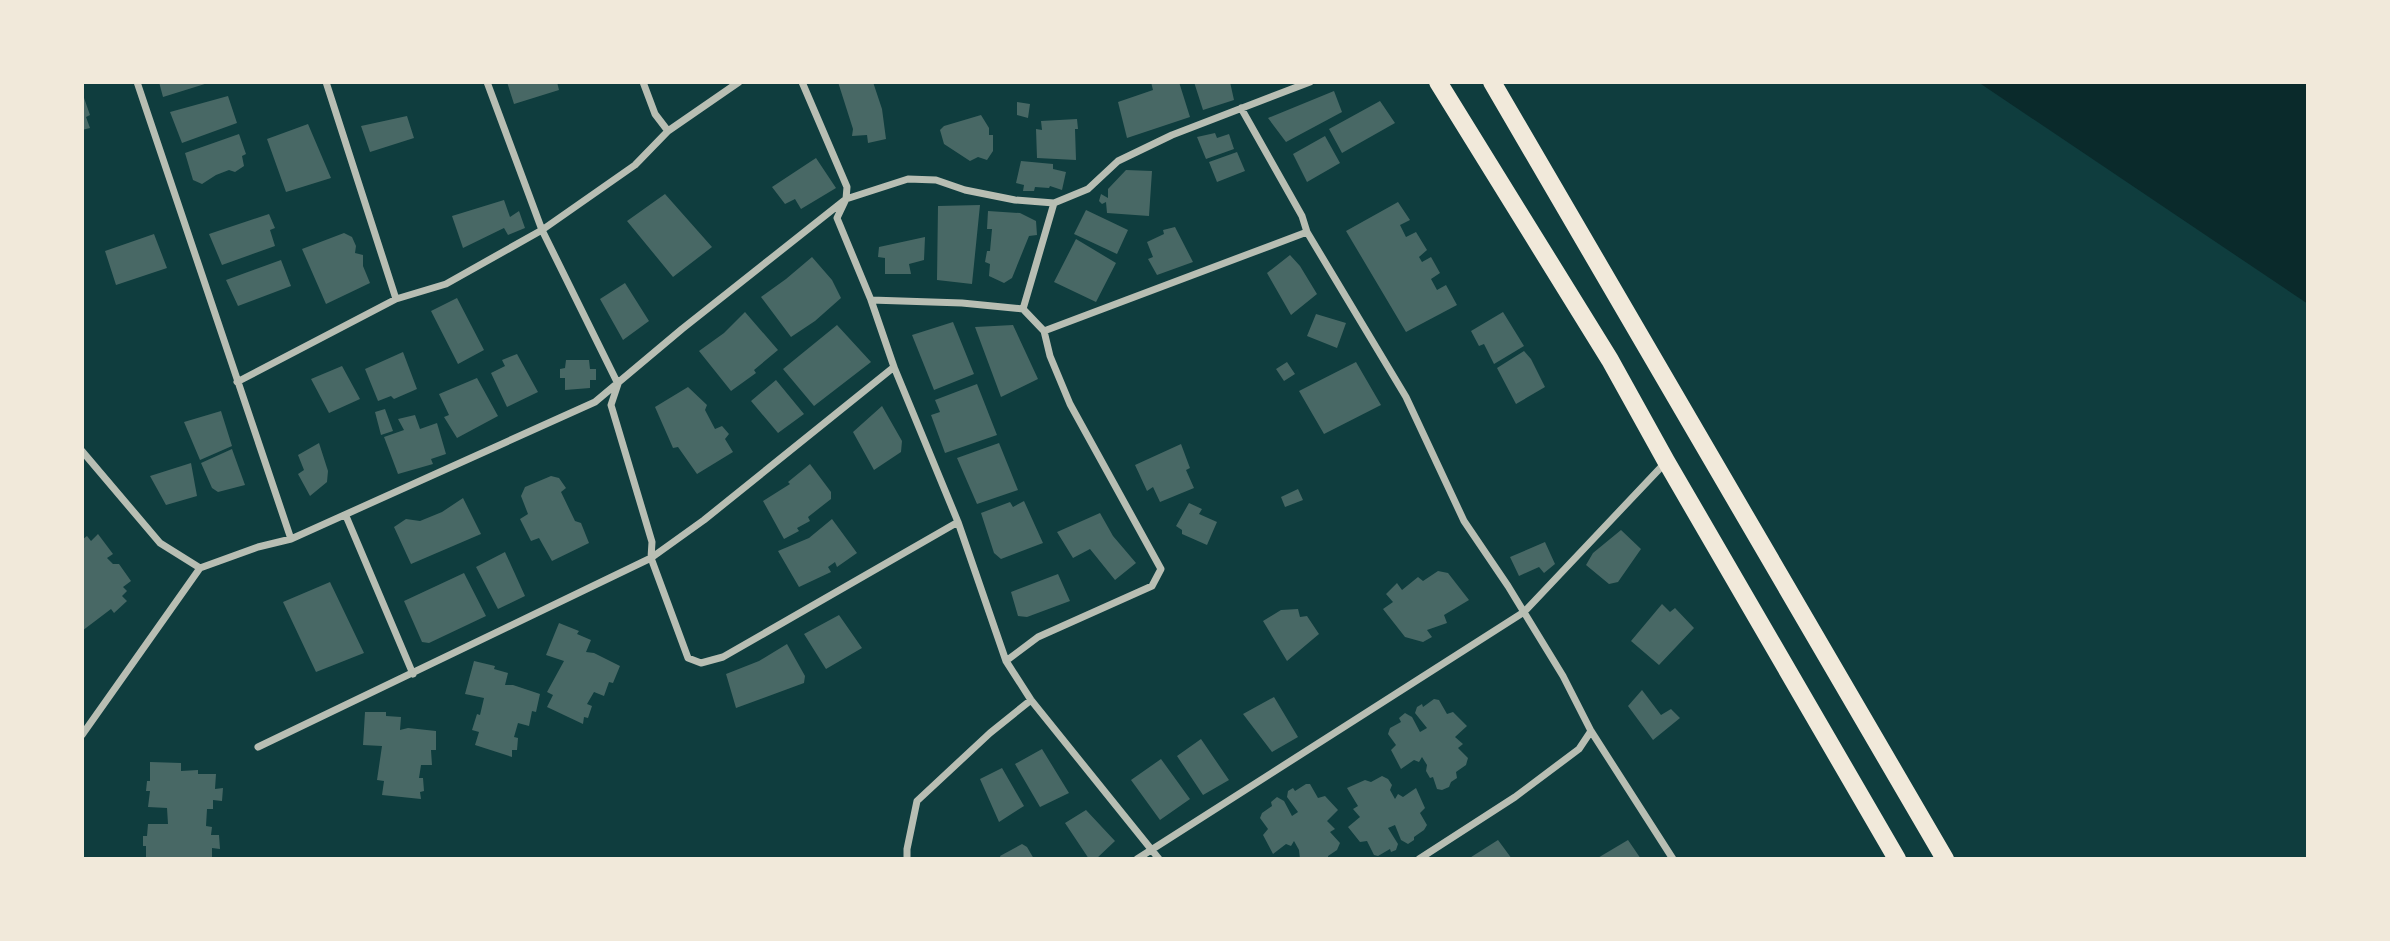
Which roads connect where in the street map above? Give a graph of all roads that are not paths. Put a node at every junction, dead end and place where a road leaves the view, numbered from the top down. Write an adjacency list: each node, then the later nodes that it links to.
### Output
1 (137, 82): 21 (street)
2 (326, 82): 16 (street)
3 (487, 82): 14 (street)
4 (643, 82): 11 (street)
5 (739, 82): 11 (street)
6 (802, 82): 12 (street)
7 (1310, 82): 10 (street)
8 (1438, 82): 24 (highway)
9 (1492, 82): 44 (highway)
10 (1241, 108): 13 (street); 15 (street)
11 (668, 131): 14 (street)
12 (845, 198): 13 (street); 17 (street); 22 (street)
13 (1054, 203): 18 (street)
14 (542, 230): 16 (street); 22 (street)
15 (1307, 232): 19 (street); 30 (street)
16 (396, 299): 21 (street)
17 (871, 300): 18 (street); 20 (street)
18 (1023, 309): 19 (street)
19 (1044, 331): 31 (street)
20 (894, 367): 26 (street); 28 (street)
21 (237, 382): 27 (street)
22 (618, 384): 25 (street); 28 (street)
23 (82, 451): 29 (street)
24 (1666, 461): 30 (street); 43 (highway)
25 (346, 516): 27 (street); 32 (street)
26 (958, 522): 28 (street); 31 (street)
27 (291, 539): 29 (street)
28 (651, 558): 32 (street)
29 (200, 568): 35 (street)
30 (1524, 612): 34 (street); 37 (street)
31 (1006, 661): 33 (street)
32 (413, 674): 36 (street)
33 (1031, 700): 37 (street); 38 (street)
34 (1591, 731): 41 (street); 42 (street)
35 (82, 735)
36 (258, 747)
37 (1152, 849): 39 (street); 40 (street)
38 (907, 859)
39 (1137, 859)
40 (1159, 859)
41 (1419, 859)
42 (1673, 859)
43 (1897, 859)
44 (1945, 859)

